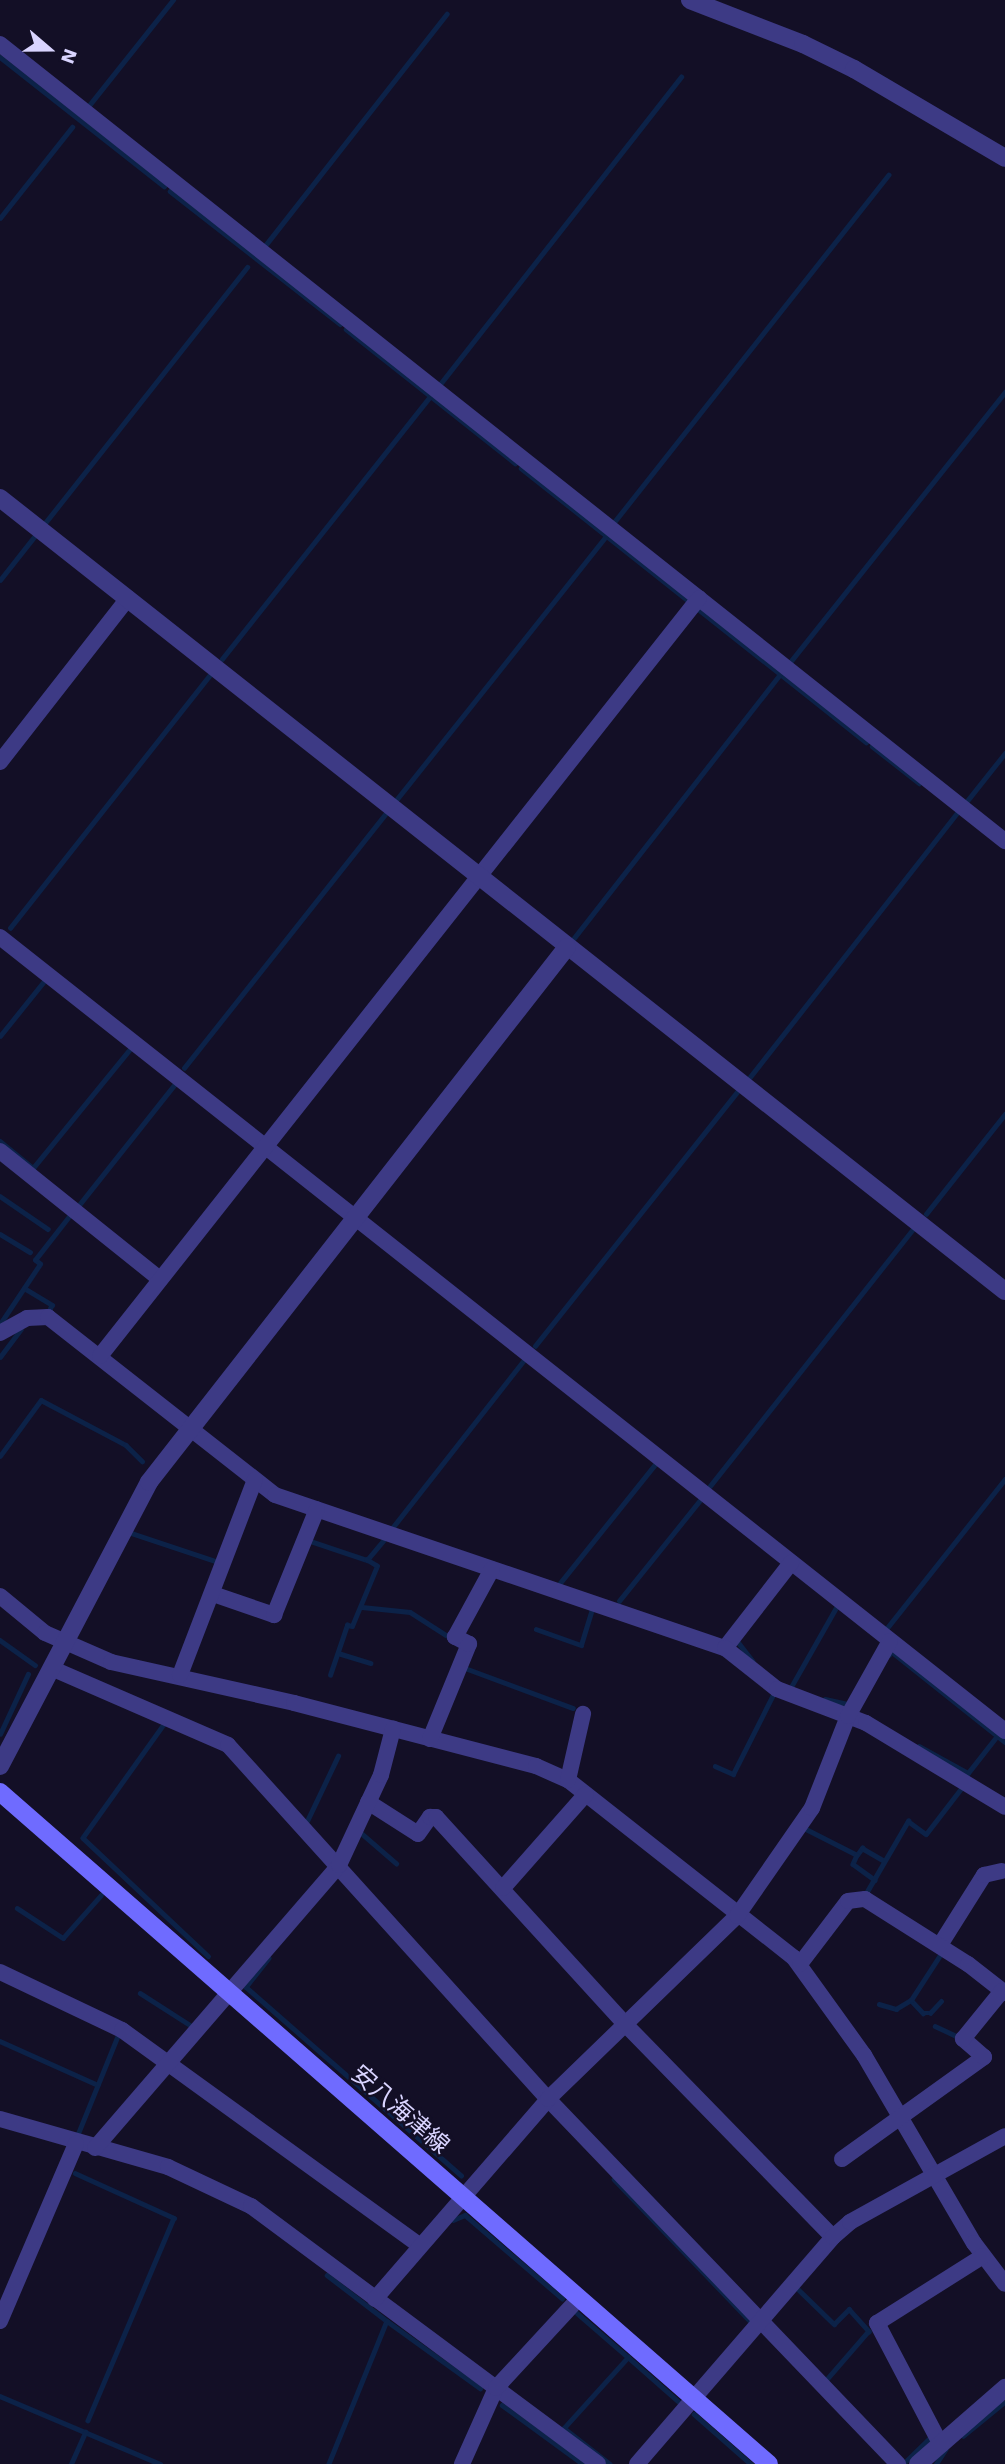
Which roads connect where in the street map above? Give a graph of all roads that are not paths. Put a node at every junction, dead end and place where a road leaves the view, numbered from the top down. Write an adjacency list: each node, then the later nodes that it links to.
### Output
1 (690, 0): 3 (street)
2 (0, 44): 6 (street)
3 (1005, 158)
4 (0, 498): 5 (street)
5 (128, 598): 7 (street); 9 (street)
6 (699, 598): 8 (street); 9 (street)
7 (0, 762)
8 (1005, 841)
9 (479, 876): 11 (street); 12 (street)
10 (0, 937): 12 (street)
11 (567, 947): 14 (street); 16 (street)
12 (265, 1146): 14 (street); 15 (street)
13 (0, 1151): 15 (street)
14 (355, 1216): 19 (street); 22 (street)
15 (159, 1279): 18 (street)
16 (1005, 1291)
17 (0, 1333): 18 (street)
18 (100, 1356): 19 (street)
19 (189, 1426): 20 (street); 27 (street)
20 (254, 1480): 21 (street); 24 (street)
21 (317, 1509): 23 (street); 24 (street)
22 (791, 1563): 26 (street); 28 (street)
23 (492, 1569): 28 (street); 35 (street)
24 (213, 1594): 30 (street)
25 (0, 1596): 27 (street)
26 (890, 1641): 32 (street); 34 (street)
27 (63, 1642): 29 (street); 30 (street)
28 (725, 1648): 32 (street)
29 (51, 1668): 36 (street); 42 (street)
30 (180, 1675): 33 (street)
31 (583, 1714): 37 (street)
32 (848, 1716): 41 (street); 45 (street)
33 (393, 1729): 35 (street); 40 (street)
34 (1005, 1731)
35 (429, 1738): 37 (street)
36 (0, 1766)
37 (568, 1780): 39 (street)
38 (0, 1792): 49 (main road, 安八海津線)
39 (586, 1794): 44 (street); 45 (street)
40 (368, 1802): 42 (street); 44 (street)
41 (1005, 1807)
42 (339, 1865): 49 (street); 53 (street)
43 (1004, 1867): 46 (street)
44 (503, 1888): 51 (street)
45 (737, 1916): 47 (street); 51 (street)
46 (940, 1945): 47 (street); 50 (street)
47 (800, 1964): 54 (street)
48 (0, 1972): 52 (street)
49 (226, 1991): 52 (street); 61 (main road, 安八海津線)
50 (1003, 1992): 54 (street)
51 (626, 2025): 53 (street); 62 (street)
52 (168, 2061): 58 (street); 63 (street)
53 (548, 2099): 61 (street); 69 (street)
54 (901, 2117): 59 (street); 60 (street)
55 (0, 2119): 57 (street)
56 (1005, 2136): 60 (street)
57 (76, 2144): 58 (street); 68 (street)
58 (95, 2148): 67 (street)
59 (842, 2159)
60 (935, 2173): 62 (street); 64 (street)
61 (462, 2197): 63 (street); 66 (main road, 安八海津線)
62 (833, 2237): 69 (street)
63 (420, 2246): 67 (street)
64 (983, 2256): 65 (street); 73 (street)
65 (1005, 2284)
66 (579, 2298): 70 (street); 72 (main road, 安八海津線)
67 (375, 2299): 70 (street)
68 (0, 2321)
69 (759, 2324): 72 (street); 78 (street)
70 (496, 2388): 74 (street); 75 (street)
71 (1005, 2388): 73 (street)
72 (695, 2398): 76 (street); 77 (main road, 安八海津線)
73 (941, 2445): 79 (street)
74 (462, 2464)
75 (598, 2464)
76 (638, 2464)
77 (769, 2464)
78 (898, 2464)
79 (918, 2464)

